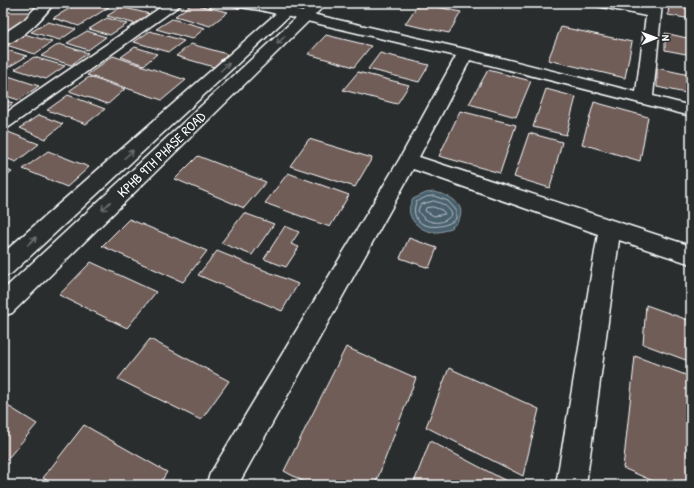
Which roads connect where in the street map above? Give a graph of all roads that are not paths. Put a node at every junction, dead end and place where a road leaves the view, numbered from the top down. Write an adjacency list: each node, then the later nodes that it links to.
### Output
1 (47, 3): 8 (street)
2 (176, 3): 12 (street)
3 (238, 3): 7 (street)
4 (320, 3): 7 (street, KPHB 9TH PHASE ROAD)
5 (602, 3): 6 (street)
6 (654, 8): 10 (street)
7 (295, 11): 9 (street); 16 (street, KPHB 9TH PHASE ROAD, one-way to 7); 17 (street, KPHB 9TH PHASE ROAD, one-way to 17)
8 (3, 41)
9 (465, 54): 10 (street); 13 (street)
10 (644, 99): 11 (street)
11 (691, 111)
12 (3, 123)
13 (408, 160): 14 (street); 18 (street)
14 (610, 229): 15 (street); 19 (street)
15 (691, 255)
16 (3, 267)
17 (3, 305)
18 (221, 485)
19 (571, 485)

